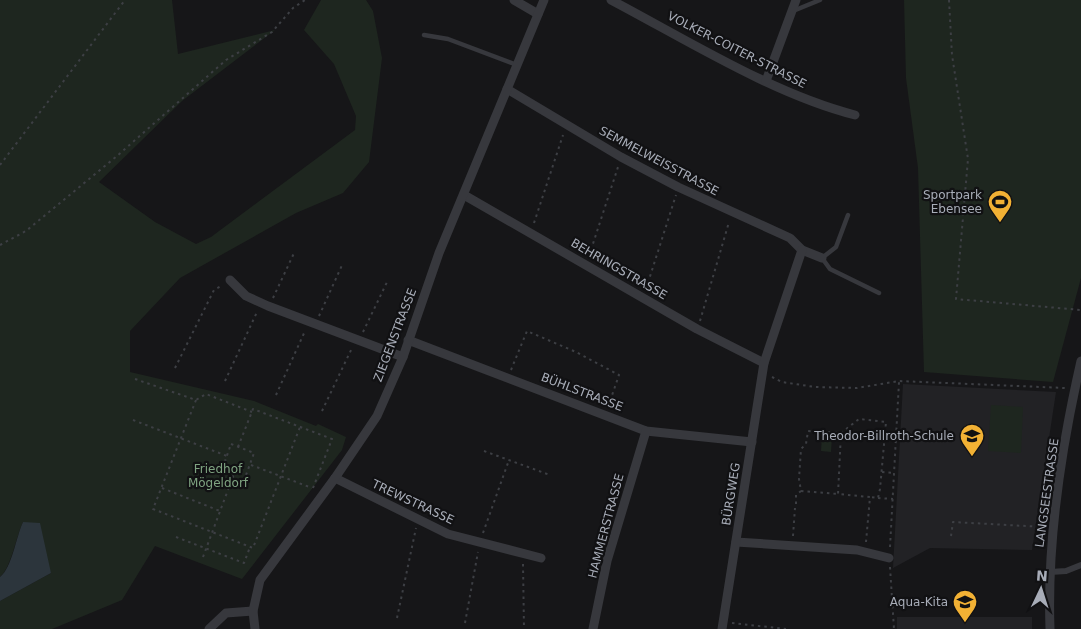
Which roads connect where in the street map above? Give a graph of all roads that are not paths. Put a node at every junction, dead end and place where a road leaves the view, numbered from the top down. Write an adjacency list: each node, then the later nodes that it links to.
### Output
1 (514, 0): 7 (street)
2 (544, 0): 7 (street, ZIEGENSTRASSE)
3 (611, 0): 10 (street, VOLKER-COITER-STRASSE)
4 (796, 0): 6 (street)
5 (820, 0): 6 (lane)
6 (793, 11): 10 (street)
7 (538, 14): 9 (street, ZIEGENSTRASSE)
8 (424, 35): 9 (lane)
9 (517, 65): 11 (street, ZIEGENSTRASSE)
10 (766, 81): 12 (street, VOLKER-COITER-STRASSE)
11 (507, 89): 13 (street, ZIEGENSTRASSE); 15 (street, SEMMELWEISSTRASSE)
12 (855, 115)
13 (464, 194): 19 (street, ZIEGENSTRASSE); 22 (street, BEHRINGSTRASSE)
14 (848, 215): 16 (lane)
15 (802, 250): 16 (street, SEMMELWEISSTRASSE); 22 (street)
16 (822, 258): 18 (lane)
17 (230, 280): 20 (street)
18 (879, 293)
19 (408, 340): 20 (street, ZIEGENSTRASSE); 24 (street, BÜHLSTRASSE)
20 (403, 357): 26 (street, ZIEGENSTRASSE)
21 (1081, 361): 23 (street, LANGSEESTRASSE)
22 (764, 363): 25 (street, BÜRGWEG)
23 (1077, 400): 31 (street, LANGSEESTRASSE)
24 (646, 431): 25 (street, BÜHLSTRASSE); 36 (street, HAMMERSTRASSE)
25 (752, 442): 27 (street, BÜRGWEG)
26 (335, 478): 28 (street, TREWSTRASSE); 32 (street, ZIEGENSTRASSE)
27 (736, 542): 29 (street); 33 (street, BÜRGWEG)
28 (541, 558)
29 (889, 558)
30 (1081, 565): 31 (street)
31 (1050, 572): 37 (street, LANGSEESTRASSE)
32 (253, 611): 34 (street); 35 (street, ZIEGENSTRASSE)
33 (722, 626)
34 (209, 629)
35 (255, 629)
36 (594, 629)
37 (1050, 629)

